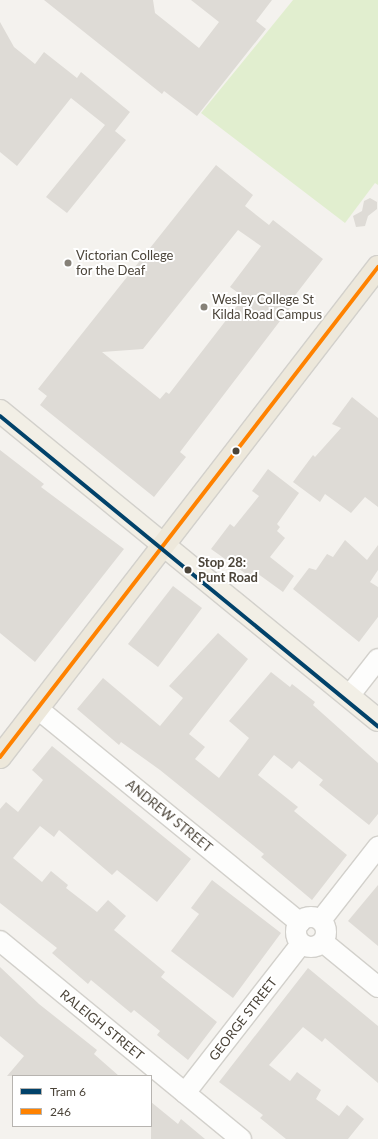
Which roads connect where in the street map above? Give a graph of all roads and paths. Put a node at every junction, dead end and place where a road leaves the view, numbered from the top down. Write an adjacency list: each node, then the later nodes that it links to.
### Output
1 (378, 267): 3 (highway)
2 (0, 411): 3 (main road)
3 (165, 546): 5 (main road); 6 (highway)
4 (378, 659): 5 (street)
5 (349, 696): 7 (main road)
6 (38, 709): 8 (highway); 11 (street, ANDREW STREET)
7 (378, 720)
8 (0, 757)
9 (378, 847): 10 (street)
10 (321, 920): 11 (street); 13 (street)
11 (300, 923): 14 (street)
12 (0, 941): 16 (street, RALEIGH STREET)
13 (323, 942): 14 (street); 15 (street)
14 (301, 944): 16 (street, GEORGE STREET)
15 (378, 987)
16 (185, 1093): 17 (street, RALEIGH STREET)
17 (241, 1139)

